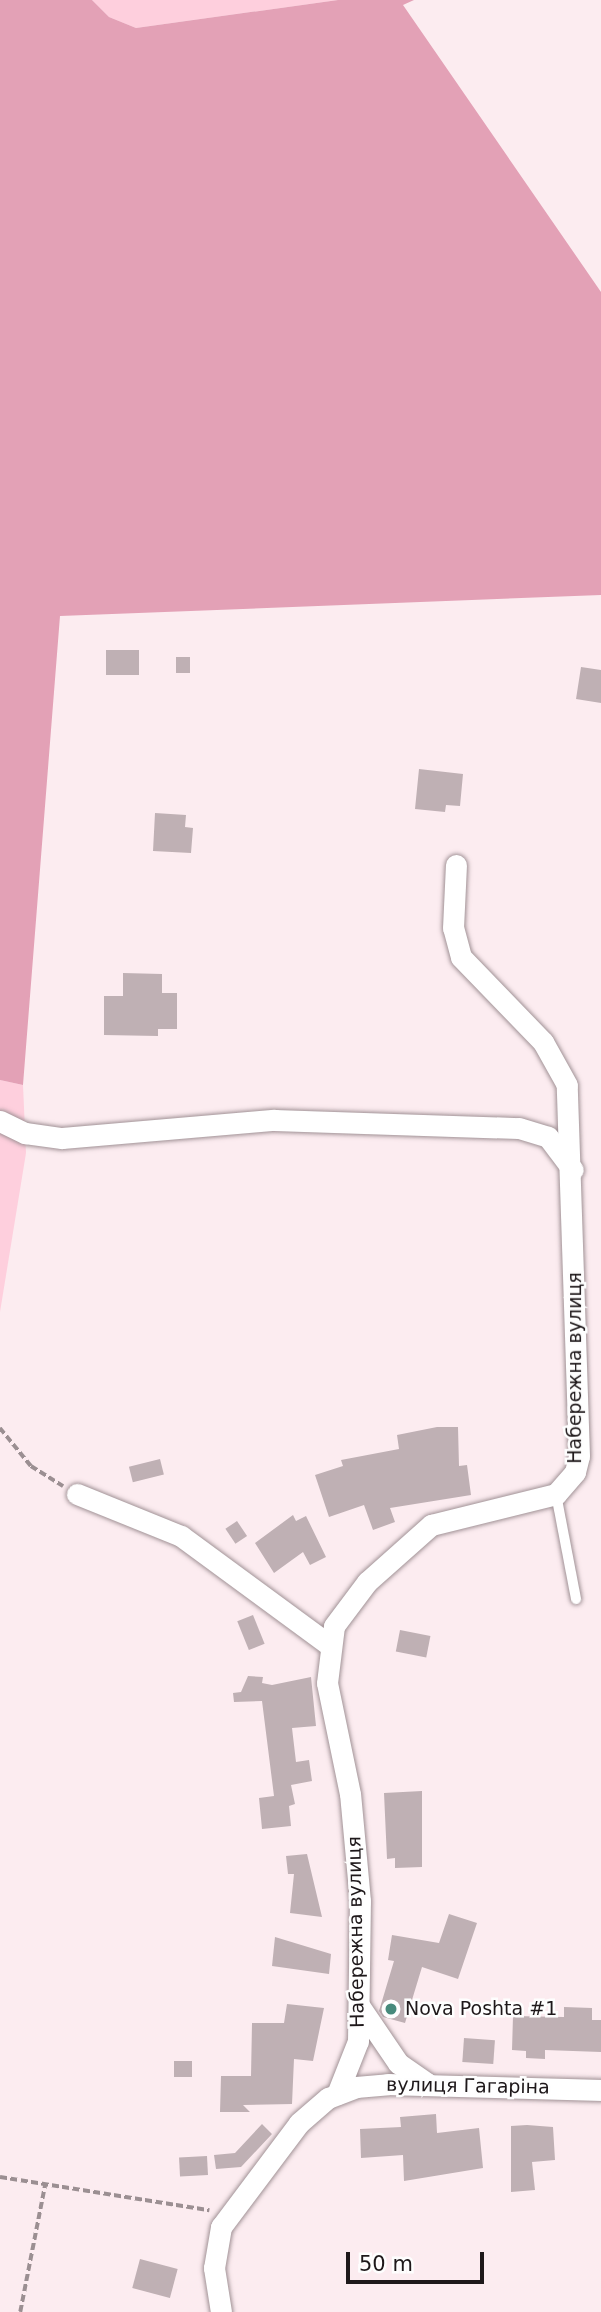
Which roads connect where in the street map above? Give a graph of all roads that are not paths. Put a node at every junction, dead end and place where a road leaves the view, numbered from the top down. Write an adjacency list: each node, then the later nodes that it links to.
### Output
1 (457, 865): 3 (street, Набережна вулиця)
2 (0, 1121): 3 (street)
3 (574, 1172): 5 (street, Набережна вулиця)
4 (77, 1494): 7 (street)
5 (556, 1494): 6 (lane); 7 (street, Набережна вулиця)
6 (576, 1599)
7 (327, 1644): 8 (street, Набережна вулиця)
8 (360, 2007): 9 (street); 11 (street, Набережна вулиця)
9 (430, 2085): 10 (street, вулиця Гагаріна); 11 (street, вулиця Гагаріна)
10 (601, 2090)
11 (337, 2094): 12 (street)
12 (221, 2312)

